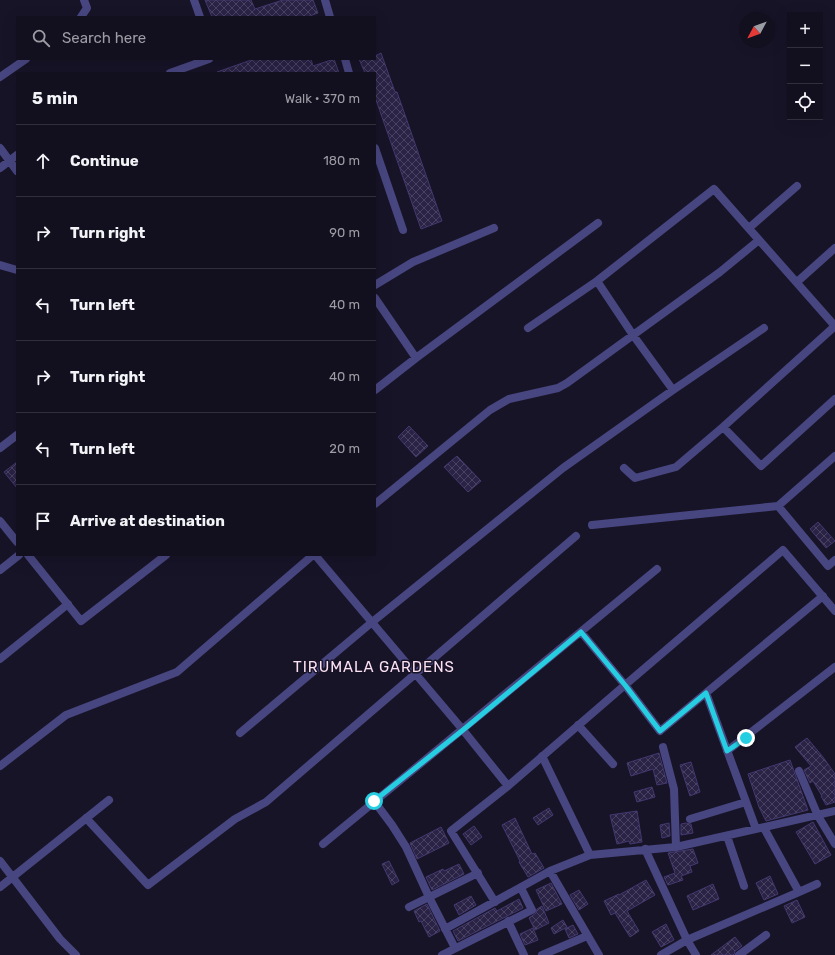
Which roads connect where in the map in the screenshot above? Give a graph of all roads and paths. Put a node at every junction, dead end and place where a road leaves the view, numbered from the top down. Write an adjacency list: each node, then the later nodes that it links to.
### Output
1 (84, 0): 4 (street)
2 (194, 0): 5 (street)
3 (325, 0): 6 (street)
4 (82, 16)
5 (200, 16)
6 (330, 16)
7 (25, 60): 12 (street)
8 (206, 60): 10 (street)
9 (345, 60): 11 (street)
10 (173, 72)
11 (349, 72)
12 (0, 77)
13 (0, 148): 16 (street)
14 (376, 151): 19 (street)
15 (16, 157): 16 (street)
16 (9, 161): 17 (street); 18 (street)
17 (0, 168)
18 (16, 170)
19 (384, 172): 20 (street); 25 (street)
20 (376, 176)
21 (797, 186): 24 (street)
22 (598, 223): 38 (street)
23 (494, 228): 32 (street)
24 (749, 228): 26 (street); 30 (street)
25 (403, 230)
26 (759, 240): 31 (street); 37 (street)
27 (835, 248): 31 (street)
28 (0, 265): 29 (street)
29 (16, 270)
30 (597, 280): 35 (street); 37 (street)
31 (797, 282): 34 (street)
32 (376, 284)
33 (376, 299): 38 (street)
34 (835, 326): 42 (street)
35 (528, 328)
36 (764, 328): 40 (street)
37 (633, 335): 40 (street); 47 (street)
38 (416, 358): 39 (street)
39 (376, 389)
40 (673, 390): 64 (street)
41 (835, 399): 42 (street)
42 (723, 427): 46 (street)
43 (16, 436): 44 (street)
44 (0, 448)
45 (835, 456): 48 (street)
46 (624, 468)
47 (376, 503)
48 (778, 506): 50 (street); 58 (street)
49 (0, 521): 52 (street)
50 (592, 525)
51 (576, 536): 68 (street)
52 (16, 541)
53 (18, 556): 60 (street)
54 (29, 556): 62 (street)
55 (165, 556): 62 (street)
56 (313, 556): 78 (street)
57 (315, 556): 64 (street)
58 (835, 560)
59 (657, 569): 65 (street)
60 (0, 570)
61 (823, 596): 63 (street); 69 (street); 70 (street)
62 (68, 604): 66 (street)
63 (835, 611)
64 (371, 623): 68 (street); 73 (street)
65 (581, 632): 69 (street); 72 (street)
66 (0, 659)
67 (835, 667): 75 (street)
68 (416, 674): 72 (street); 86 (street)
69 (625, 685): 70 (street); 71 (street)
70 (706, 693): 75 (street)
71 (578, 725): 76 (street); 77 (street)
72 (463, 730): 80 (street); 82 (street)
73 (240, 733)
74 (663, 747): 92 (street)
75 (727, 751): 83 (street)
76 (542, 756): 80 (street); 94 (street)
77 (613, 764)
78 (0, 766)
79 (799, 771): 85 (street)
80 (508, 786): 97 (street)
81 (109, 800): 86 (street)
82 (374, 801): 90 (street); 104 (street)
83 (746, 802): 87 (street); 88 (street)
84 (835, 811): 85 (street)
85 (818, 816): 88 (street); 91 (street)
86 (86, 818): 98 (street)
87 (690, 820)
88 (760, 829): 89 (street); 103 (street)
89 (727, 836): 92 (street); 100 (street)
90 (323, 844)
91 (835, 844)
92 (676, 847): 93 (street)
93 (646, 849): 94 (street); 111 (street)
94 (590, 855): 96 (street)
95 (0, 861): 98 (street)
96 (550, 871): 102 (street); 110 (street)
97 (478, 873): 104 (street); 105 (street)
98 (12, 877): 101 (street); 113 (street)
99 (817, 884): 103 (street)
100 (744, 886)
101 (0, 887)
102 (521, 888): 105 (street); 107 (street)
103 (799, 892): 111 (street)
104 (429, 897): 106 (street); 108 (street)
105 (495, 902): 108 (street)
106 (409, 907)
107 (508, 921): 112 (street); 115 (street)
108 (445, 929): 112 (street)
109 (766, 935): 120 (street)
110 (587, 936): 116 (street); 117 (street)
111 (687, 940): 118 (street); 119 (street)
112 (455, 948): 114 (street)
113 (76, 955)
114 (442, 955)
115 (524, 955)
116 (542, 955)
117 (599, 955)
118 (660, 955)
119 (696, 955)
120 (739, 955)

